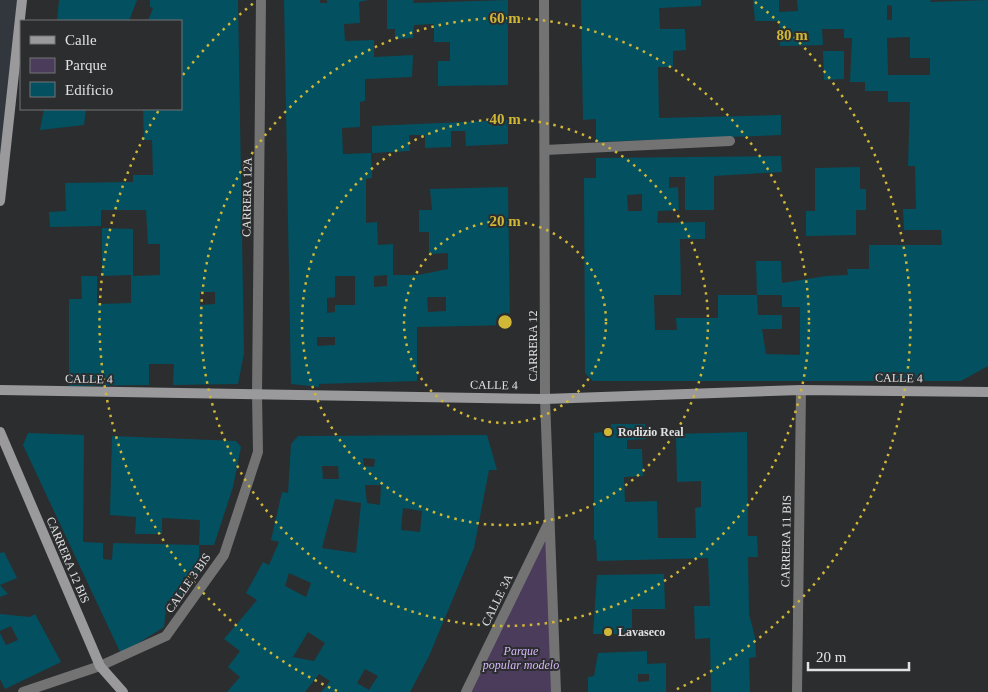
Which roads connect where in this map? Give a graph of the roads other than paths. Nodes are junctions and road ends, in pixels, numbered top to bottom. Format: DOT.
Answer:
graph roads {
  1 [pos="22,0"];
  2 [pos="261,0"];
  3 [pos="544,0"];
  4 [pos="730,141"];
  5 [pos="544,150"];
  6 [pos="0,201"];
  7 [pos="0,390"];
  8 [pos="801,390"];
  9 [pos="988,392"];
  10 [pos="257,394"];
  11 [pos="545,398"];
  12 [pos="0,432"];
  13 [pos="550,519"];
  14 [pos="100,666"];
  15 [pos="23,692"];
  16 [pos="123,692"];
  17 [pos="466,692"];
  18 [pos="556,692"];
  19 [pos="797,692"];
  1 -- 6 [label="street"];
  2 -- 10 [label="street, CARRERA 12A"];
  3 -- 5 [label="street, CARRERA 12"];
  4 -- 5 [label="street"];
  5 -- 11 [label="street, CARRERA 12"];
  7 -- 10 [label="street, CALLE 4"];
  8 -- 9 [label="street, CALLE 4"];
  8 -- 11 [label="street, CALLE 4"];
  8 -- 19 [label="street, CARRERA 11 BIS"];
  10 -- 11 [label="street, CALLE 4"];
  10 -- 14 [label="street, CALLE 3 BIS"];
  11 -- 13 [label="street, CARRERA 12"];
  12 -- 14 [label="street, CARRERA 12 BIS"];
  13 -- 17 [label="street, CALLE 3A"];
  13 -- 18 [label="street, CARRERA 12"];
  14 -- 15 [label="street, CALLE 3 BIS"];
  14 -- 16 [label="street, CARRERA 12 BIS"];
}
